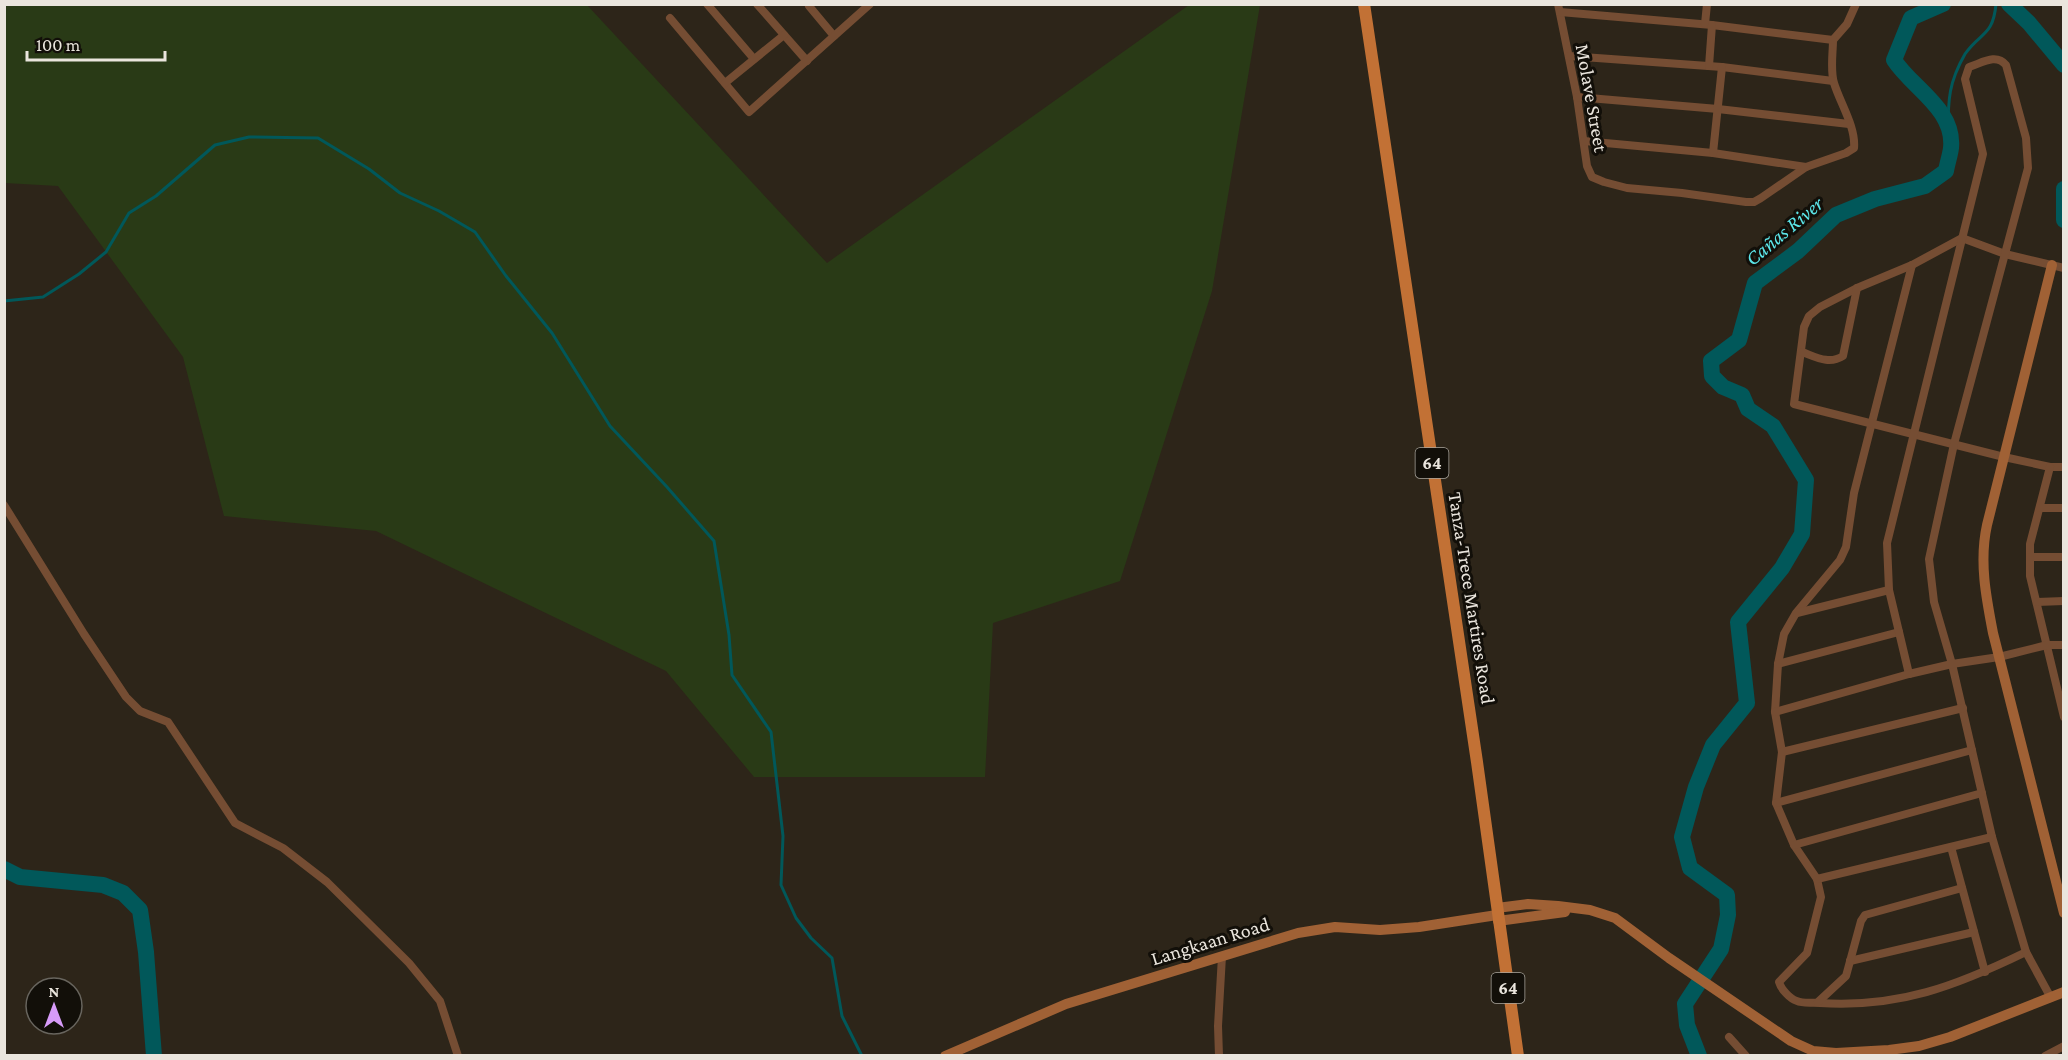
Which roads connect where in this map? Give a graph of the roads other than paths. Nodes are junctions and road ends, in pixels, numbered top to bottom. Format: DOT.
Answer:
graph roads {
  1 [pos="707,4"];
  2 [pos="757,4"];
  3 [pos="811,4"];
  4 [pos="870,4"];
  5 [pos="1364,4"];
  6 [pos="1707,4"];
  7 [pos="1856,4"];
  8 [pos="1559,8"];
  9 [pos="670,18"];
  10 [pos="1709,25"];
  11 [pos="784,35"];
  12 [pos="834,36"];
  13 [pos="1833,40"];
  14 [pos="1569,56"];
  15 [pos="754,59"];
  16 [pos="807,62"];
  17 [pos="1709,66"];
  18 [pos="1722,67"];
  19 [pos="1833,81"];
  20 [pos="725,83"];
  21 [pos="1577,97"];
  22 [pos="1718,109"];
  23 [pos="1849,124"];
  24 [pos="1584,141"];
  25 [pos="1713,153"];
  26 [pos="1806,166"];
  27 [pos="1962,238"];
  28 [pos="2005,254"];
  29 [pos="1912,265"];
  30 [pos="2052,265"];
  31 [pos="2064,268"];
  32 [pos="1857,288"];
  33 [pos="1802,352"];
  34 [pos="1870,425"];
  35 [pos="1914,435"];
  36 [pos="1954,444"];
  37 [pos="2004,457"];
  38 [pos="2050,467"];
  39 [pos="2064,467"];
  40 [pos="4,505"];
  41 [pos="2040,508"];
  42 [pos="2064,508"];
  43 [pos="2030,557"];
  44 [pos="2064,557"];
  45 [pos="1889,590"];
  46 [pos="2064,601"];
  47 [pos="2037,602"];
  48 [pos="1796,613"];
  49 [pos="1899,632"];
  50 [pos="2046,645"];
  51 [pos="2064,645"];
  52 [pos="1999,657"];
  53 [pos="1778,664"];
  54 [pos="1952,664"];
  55 [pos="1910,674"];
  56 [pos="2060,686"];
  57 [pos="1963,708"];
  58 [pos="1775,712"];
  59 [pos="2064,717"];
  60 [pos="1972,750"];
  61 [pos="1782,752"];
  62 [pos="1982,793"];
  63 [pos="1776,803"];
  64 [pos="1992,837"];
  65 [pos="1794,845"];
  66 [pos="1951,846"];
  67 [pos="1817,879"];
  68 [pos="1962,888"];
  69 [pos="1516,906"];
  70 [pos="1571,909"];
  71 [pos="2064,913"];
  72 [pos="1497,915"];
  73 [pos="1518,918"];
  74 [pos="1974,932"];
  75 [pos="2026,952"];
  76 [pos="1222,956"];
  77 [pos="1850,961"];
  78 [pos="1985,972"];
  79 [pos="2064,992"];
  80 [pos="2050,998"];
  81 [pos="1818,1002"];
  82 [pos="1728,1037"];
  83 [pos="2064,1046"];
  84 [pos="458,1056"];
  85 [pos="945,1056"];
  86 [pos="1219,1056"];
  87 [pos="1518,1056"];
  88 [pos="1746,1056"];
  89 [pos="2045,1056"];
  1 -- 15 [label="street"];
  2 -- 11 [label="street"];
  3 -- 12 [label="street"];
  4 -- 12 [label="street"];
  5 -- 72 [label="main road, Tanza-Trece Martires Road / 64"];
  6 -- 10 [label="street"];
  7 -- 13 [label="street"];
  8 -- 10 [label="street"];
  8 -- 14 [label="street, Molave Street"];
  9 -- 20 [label="street"];
  10 -- 13 [label="street"];
  10 -- 17 [label="street"];
  11 -- 15 [label="street"];
  11 -- 16 [label="street"];
  12 -- 16 [label="street"];
  13 -- 19 [label="street"];
  14 -- 17 [label="street"];
  14 -- 21 [label="street, Molave Street"];
  15 -- 20 [label="street"];
  16 -- 20 [label="street"];
  17 -- 18 [label="street"];
  18 -- 19 [label="street"];
  18 -- 22 [label="street"];
  19 -- 23 [label="street"];
  21 -- 22 [label="street"];
  21 -- 24 [label="street, Molave Street"];
  22 -- 23 [label="street"];
  22 -- 25 [label="street"];
  23 -- 26 [label="street"];
  24 -- 25 [label="street"];
  24 -- 26 [label="street, Molave Street"];
  25 -- 26 [label="street"];
  27 -- 28 [label="street"];
  27 -- 28 [label="street"];
  27 -- 29 [label="street"];
  27 -- 35 [label="street"];
  28 -- 30 [label="street"];
  28 -- 36 [label="street"];
  29 -- 32 [label="street"];
  29 -- 34 [label="street"];
  30 -- 31 [label="street"];
  30 -- 37 [label="street"];
  32 -- 33 [label="street"];
  32 -- 33 [label="street"];
  33 -- 34 [label="street"];
  34 -- 35 [label="street"];
  34 -- 48 [label="street"];
  35 -- 36 [label="street"];
  35 -- 45 [label="street"];
  36 -- 37 [label="street"];
  36 -- 54 [label="street"];
  37 -- 38 [label="street"];
  37 -- 52 [label="street"];
  38 -- 39 [label="street"];
  38 -- 41 [label="street"];
  40 -- 84 [label="street"];
  41 -- 42 [label="street"];
  41 -- 43 [label="street"];
  43 -- 44 [label="street"];
  43 -- 47 [label="street"];
  45 -- 48 [label="street"];
  45 -- 49 [label="street"];
  46 -- 47 [label="street"];
  47 -- 50 [label="street"];
  48 -- 53 [label="street"];
  49 -- 53 [label="street"];
  49 -- 55 [label="street"];
  50 -- 51 [label="street"];
  50 -- 52 [label="street"];
  50 -- 56 [label="street"];
  52 -- 54 [label="street"];
  52 -- 71 [label="street"];
  53 -- 58 [label="street"];
  54 -- 55 [label="street"];
  54 -- 57 [label="street"];
  55 -- 58 [label="street"];
  56 -- 59 [label="street"];
  57 -- 60 [label="street"];
  57 -- 61 [label="street"];
  58 -- 61 [label="street"];
  60 -- 62 [label="street"];
  60 -- 63 [label="street"];
  61 -- 63 [label="street"];
  62 -- 64 [label="street"];
  62 -- 65 [label="street"];
  63 -- 65 [label="street"];
  64 -- 66 [label="street"];
  64 -- 75 [label="street"];
  65 -- 67 [label="street"];
  66 -- 67 [label="street"];
  66 -- 68 [label="street"];
  67 -- 81 [label="street"];
  68 -- 74 [label="street"];
  68 -- 77 [label="street"];
  69 -- 70 [label="street"];
  69 -- 72 [label="street"];
  69 -- 73 [label="street"];
  70 -- 73 [label="street"];
  70 -- 80 [label="street"];
  72 -- 73 [label="street"];
  72 -- 76 [label="street, Langkaan Road"];
  72 -- 87 [label="main road, Tanza-Trece Martires Road / 64"];
  74 -- 77 [label="street"];
  74 -- 78 [label="street"];
  75 -- 78 [label="street"];
  75 -- 80 [label="street"];
  76 -- 85 [label="street, Langkaan Road"];
  76 -- 86 [label="street"];
  77 -- 81 [label="street"];
  78 -- 81 [label="street"];
  79 -- 80 [label="street"];
  82 -- 88 [label="street"];
  83 -- 89 [label="street"];
}
